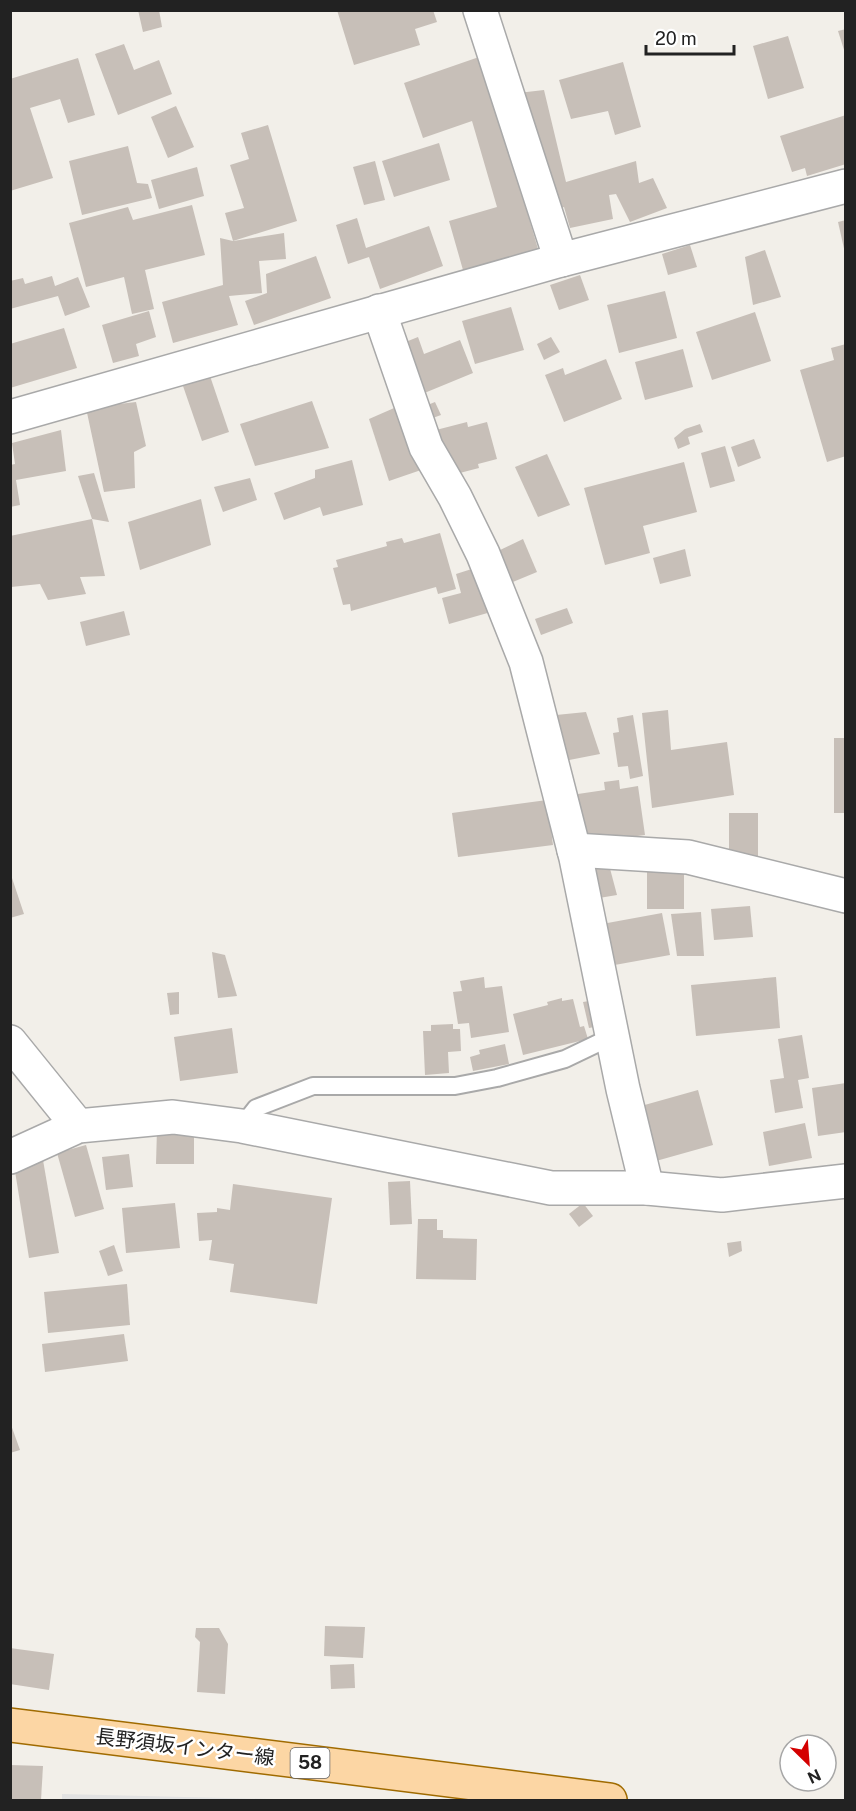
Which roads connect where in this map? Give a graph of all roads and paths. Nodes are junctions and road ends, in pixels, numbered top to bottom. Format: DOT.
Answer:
graph roads {
  1 [pos="480,10"];
  2 [pos="846,186"];
  3 [pos="561,260"];
  4 [pos="380,311"];
  5 [pos="10,417"];
  6 [pos="574,850"];
  7 [pos="846,896"];
  8 [pos="613,1036"];
  9 [pos="10,1042"];
  10 [pos="78,1126"];
  11 [pos="242,1126"];
  12 [pos="10,1157"];
  13 [pos="846,1181"];
  14 [pos="647,1188"];
  15 [pos="10,1725"];
  16 [pos="610,1800"];
  1 -- 3 [label="street"];
  2 -- 3 [label="street"];
  3 -- 4 [label="street"];
  4 -- 5 [label="street"];
  4 -- 6 [label="street"];
  6 -- 7 [label="street"];
  6 -- 8 [label="street"];
  8 -- 11 [label="lane"];
  8 -- 14 [label="street"];
  9 -- 10 [label="street"];
  10 -- 11 [label="street"];
  10 -- 12 [label="street"];
  11 -- 14 [label="street"];
  13 -- 14 [label="street"];
  15 -- 16 [label="main road, 長野須坂インター線 / 58"];
}
